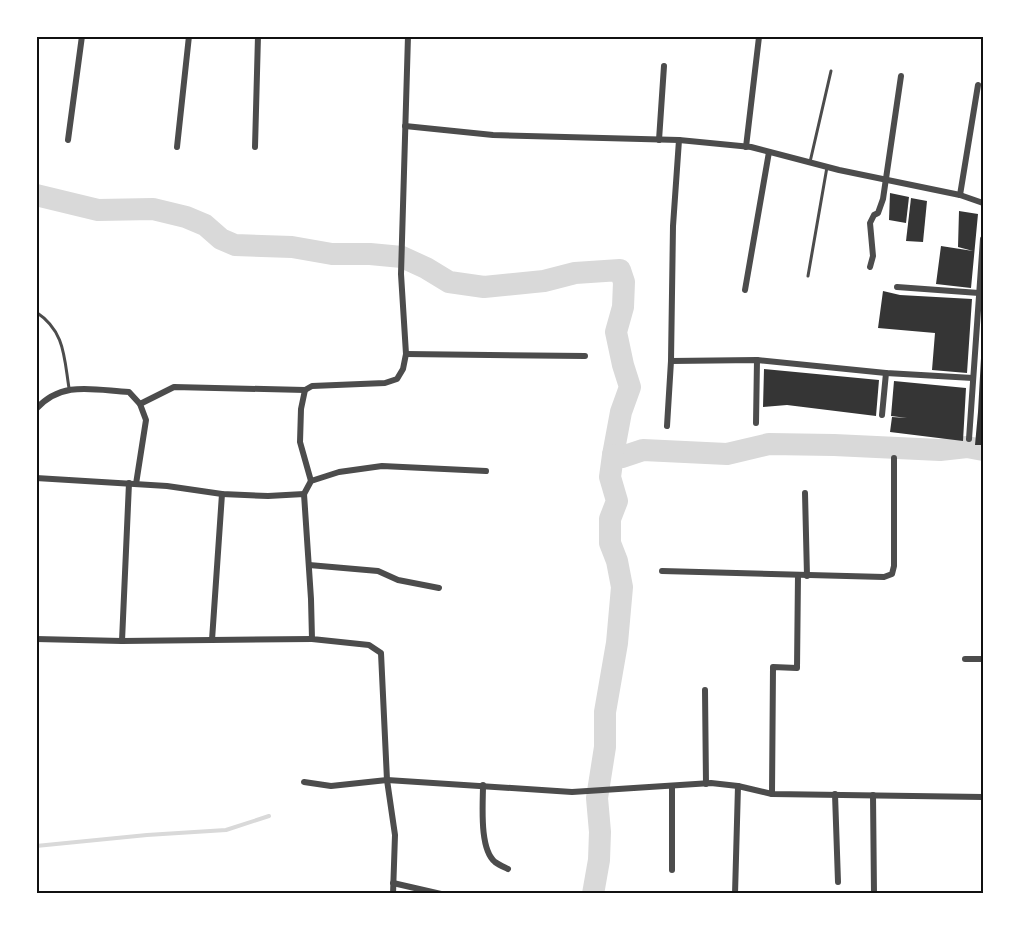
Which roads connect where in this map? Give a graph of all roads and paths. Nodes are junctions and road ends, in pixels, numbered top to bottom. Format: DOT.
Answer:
graph roads {
  1 [pos="82,36"];
  2 [pos="189,36"];
  3 [pos="258,36"];
  4 [pos="408,36"];
  5 [pos="759,37"];
  6 [pos="664,66"];
  7 [pos="831,71"];
  8 [pos="901,76"];
  9 [pos="978,85"];
  10 [pos="405,126"];
  11 [pos="68,140"];
  12 [pos="659,140"];
  13 [pos="678,140"];
  14 [pos="177,147"];
  15 [pos="255,147"];
  16 [pos="746,147"];
  17 [pos="769,152"];
  18 [pos="810,162"];
  19 [pos="827,167"];
  20 [pos="885,178"];
  21 [pos="960,195"];
  22 [pos="983,203"];
  23 [pos="983,239"];
  24 [pos="870,267"];
  25 [pos="808,276"];
  26 [pos="897,286"];
  27 [pos="745,290"];
  28 [pos="979,293"];
  29 [pos="36,312"];
  30 [pos="406,354"];
  31 [pos="585,356"];
  32 [pos="758,360"];
  33 [pos="671,361"];
  34 [pos="886,373"];
  35 [pos="974,378"];
  36 [pos="69,388"];
  37 [pos="304,390"];
  38 [pos="140,404"];
  39 [pos="36,409"];
  40 [pos="882,415"];
  41 [pos="756,423"];
  42 [pos="667,426"];
  43 [pos="969,439"];
  44 [pos="894,458"];
  45 [pos="486,471"];
  46 [pos="36,478"];
  47 [pos="311,481"];
  48 [pos="133,483"];
  49 [pos="805,493"];
  50 [pos="222,494"];
  51 [pos="304,495"];
  52 [pos="309,565"];
  53 [pos="662,571"];
  54 [pos="798,575"];
  55 [pos="807,576"];
  56 [pos="439,588"];
  57 [pos="36,639"];
  58 [pos="312,639"];
  59 [pos="212,640"];
  60 [pos="122,641"];
  61 [pos="965,659"];
  62 [pos="983,659"];
  63 [pos="705,690"];
  64 [pos="387,780"];
  65 [pos="304,782"];
  66 [pos="706,784"];
  67 [pos="483,785"];
  68 [pos="738,786"];
  69 [pos="672,787"];
  70 [pos="772,794"];
  71 [pos="835,794"];
  72 [pos="873,795"];
  73 [pos="983,797"];
  74 [pos="508,869"];
  75 [pos="672,870"];
  76 [pos="838,882"];
  77 [pos="393,883"];
  78 [pos="393,894"];
  79 [pos="441,894"];
  80 [pos="735,894"];
  81 [pos="874,894"];
  1 -- 11 [label="street"];
  2 -- 14 [label="street"];
  3 -- 15 [label="street"];
  4 -- 10 [label="street"];
  5 -- 16 [label="street"];
  6 -- 12 [label="street"];
  7 -- 18 [label="lane"];
  8 -- 20 [label="street"];
  9 -- 21 [label="street"];
  10 -- 12 [label="street"];
  10 -- 30 [label="street"];
  12 -- 13 [label="street"];
  13 -- 16 [label="street"];
  13 -- 33 [label="street"];
  16 -- 17 [label="street"];
  17 -- 18 [label="street"];
  17 -- 27 [label="street"];
  18 -- 19 [label="street"];
  19 -- 20 [label="street"];
  19 -- 25 [label="lane"];
  20 -- 21 [label="street"];
  20 -- 24 [label="street"];
  21 -- 22 [label="street"];
  23 -- 28 [label="street"];
  26 -- 28 [label="street"];
  28 -- 35 [label="street"];
  29 -- 36 [label="lane"];
  30 -- 31 [label="street"];
  30 -- 37 [label="street"];
  32 -- 33 [label="street"];
  32 -- 34 [label="street"];
  32 -- 41 [label="street"];
  33 -- 42 [label="street"];
  34 -- 35 [label="street"];
  34 -- 40 [label="street"];
  35 -- 43 [label="street"];
  36 -- 38 [label="street"];
  36 -- 39 [label="street"];
  37 -- 38 [label="street"];
  37 -- 47 [label="street"];
  38 -- 48 [label="street"];
  44 -- 55 [label="street"];
  45 -- 47 [label="street"];
  46 -- 48 [label="street"];
  47 -- 51 [label="street"];
  48 -- 50 [label="street"];
  48 -- 60 [label="street"];
  49 -- 55 [label="street"];
  50 -- 51 [label="street"];
  50 -- 59 [label="street"];
  51 -- 52 [label="street"];
  52 -- 56 [label="street"];
  52 -- 58 [label="street"];
  53 -- 54 [label="street"];
  54 -- 55 [label="street"];
  54 -- 70 [label="street"];
  57 -- 60 [label="street"];
  58 -- 59 [label="street"];
  58 -- 64 [label="street"];
  59 -- 60 [label="street"];
  61 -- 62 [label="street"];
  63 -- 66 [label="street"];
  64 -- 65 [label="street"];
  64 -- 67 [label="street"];
  64 -- 77 [label="street"];
  66 -- 68 [label="street"];
  66 -- 69 [label="street"];
  67 -- 69 [label="street"];
  67 -- 74 [label="street"];
  68 -- 70 [label="street"];
  68 -- 80 [label="street"];
  69 -- 75 [label="street"];
  70 -- 71 [label="street"];
  71 -- 72 [label="street"];
  71 -- 76 [label="street"];
  72 -- 73 [label="street"];
  72 -- 81 [label="street"];
  77 -- 78 [label="street"];
  77 -- 79 [label="street"];
}
